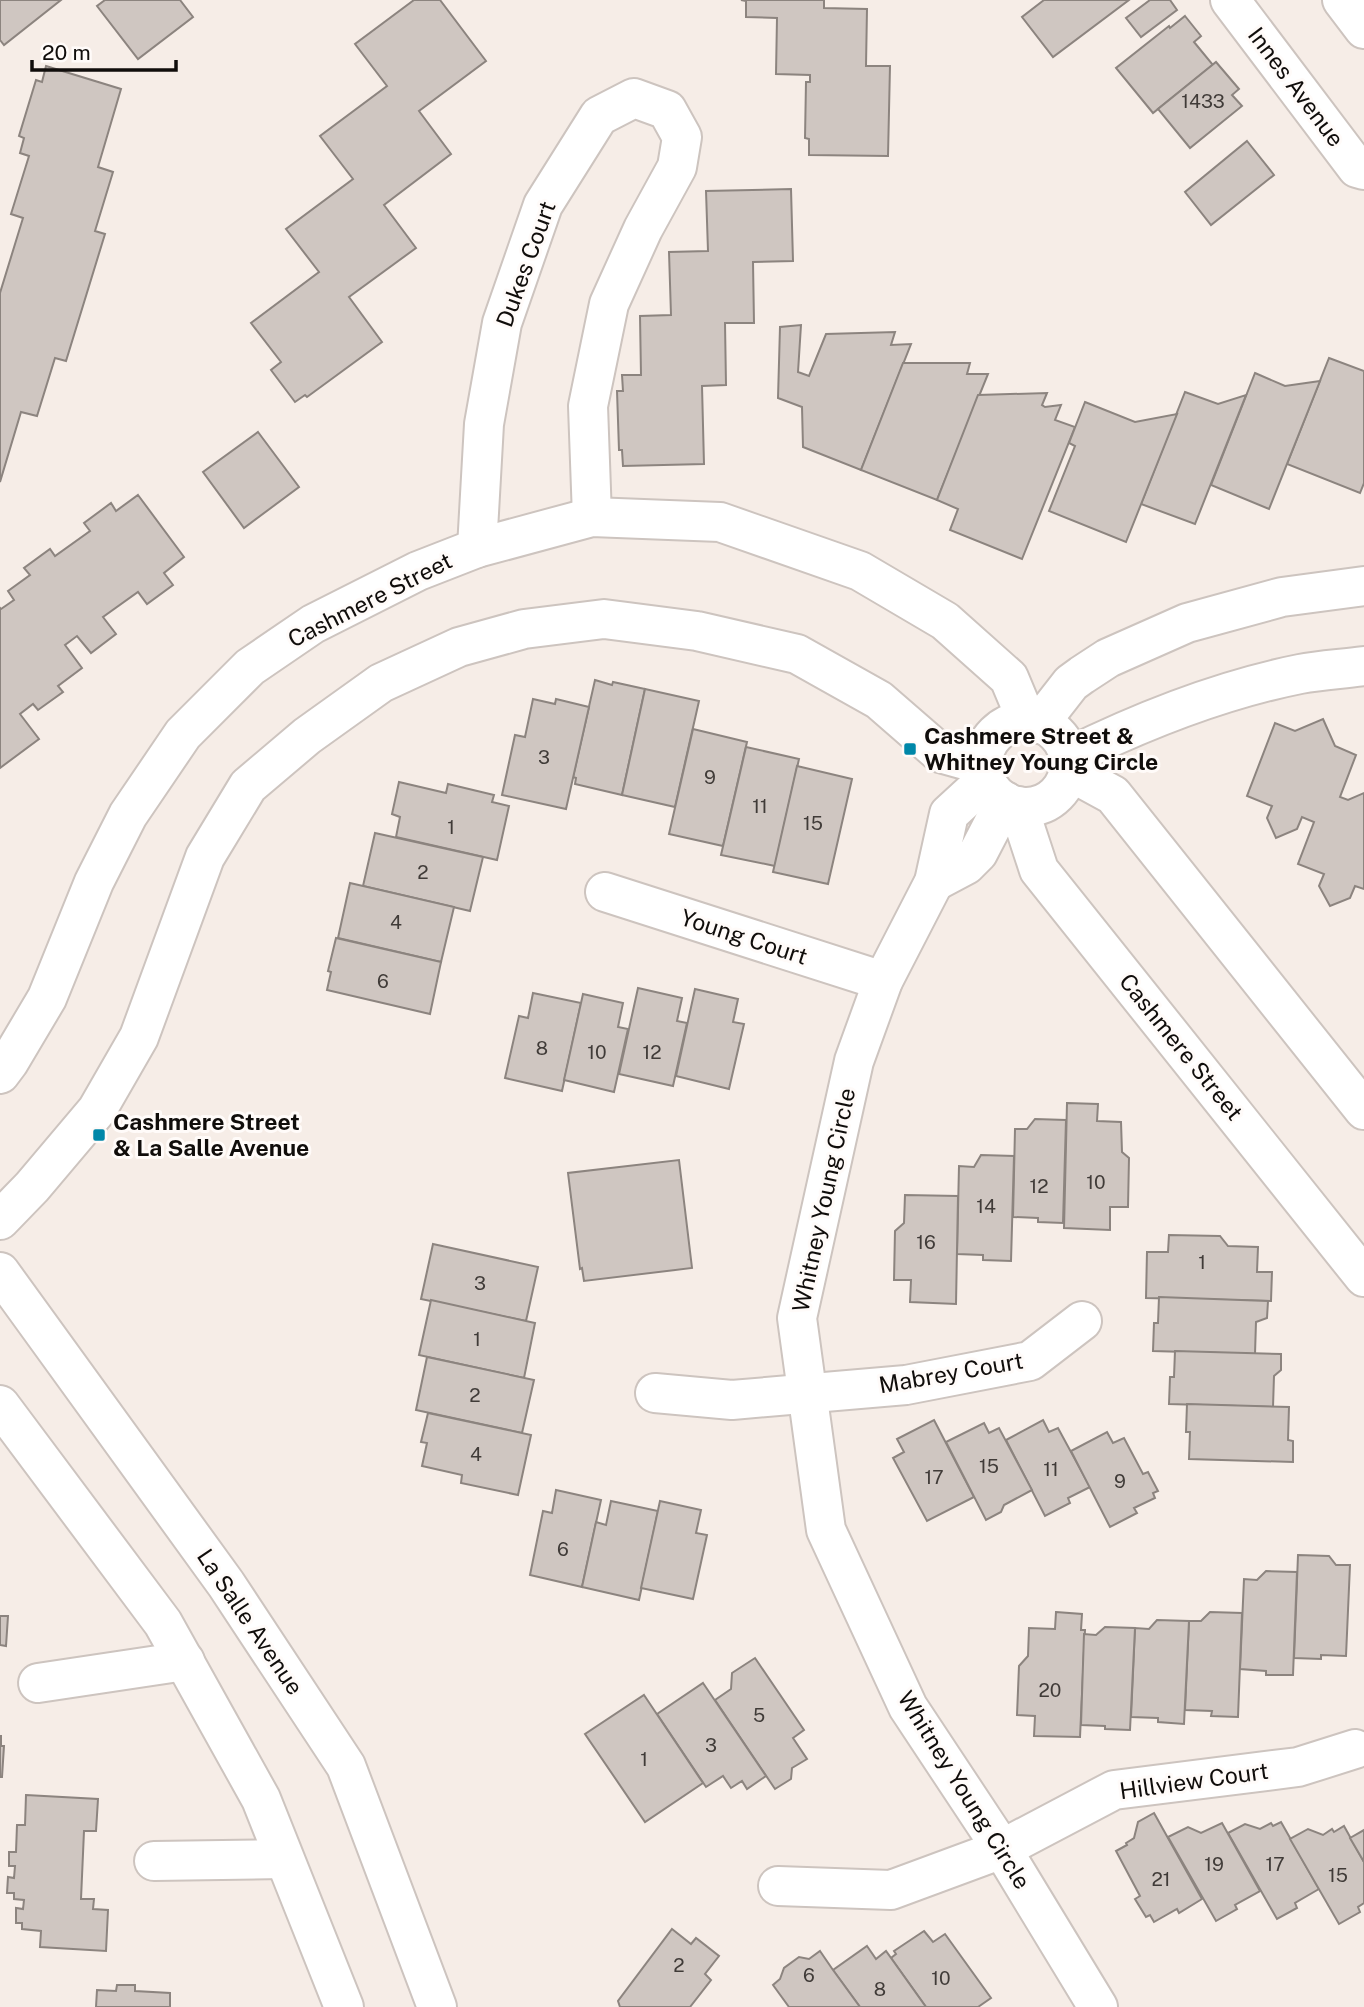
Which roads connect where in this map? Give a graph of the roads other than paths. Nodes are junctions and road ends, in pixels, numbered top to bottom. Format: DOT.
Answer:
graph roads {
  1 [pos="1230,0"];
  2 [pos="1342,0"];
  3 [pos="1364,29"];
  4 [pos="1364,170"];
  5 [pos="592,517"];
  6 [pos="477,548"];
  7 [pos="1364,586"];
  8 [pos="1364,666"];
  9 [pos="1033,722"];
  10 [pos="1069,764"];
  11 [pos="998,788"];
  12 [pos="605,892"];
  13 [pos="883,981"];
  14 [pos="0,1074"];
  15 [pos="1364,1110"];
  16 [pos="0,1220"];
  17 [pos="0,1272"];
  18 [pos="1364,1277"];
  19 [pos="1082,1321"];
  20 [pos="655,1393"];
  21 [pos="808,1394"];
  22 [pos="0,1405"];
  23 [pos="185,1661"];
  24 [pos="38,1683"];
  25 [pos="1355,1749"];
  26 [pos="1002,1849"];
  27 [pos="284,1859"];
  28 [pos="154,1861"];
  29 [pos="778,1886"];
  30 [pos="344,2007"];
  31 [pos="437,2007"];
  32 [pos="1098,2007"];
  1 -- 4 [label="street, Innes Avenue"];
  2 -- 3 [label="street"];
  5 -- 6 [label="street, Cashmere Street"];
  5 -- 6 [label="street, Dukes Court"];
  5 -- 9 [label="street, Cashmere Street"];
  6 -- 14 [label="street, Cashmere Street"];
  7 -- 9 [label="street"];
  8 -- 10 [label="street"];
  9 -- 10 [label="street"];
  9 -- 11 [label="street"];
  10 -- 11 [label="street"];
  10 -- 15 [label="street"];
  11 -- 13 [label="street, Whitney Young Circle"];
  11 -- 16 [label="street"];
  11 -- 18 [label="street, Cashmere Street"];
  12 -- 13 [label="street, Young Court"];
  13 -- 21 [label="street, Whitney Young Circle"];
  17 -- 31 [label="street, La Salle Avenue"];
  19 -- 21 [label="street, Mabrey Court"];
  20 -- 21 [label="street, Mabrey Court"];
  21 -- 26 [label="street, Whitney Young Circle"];
  22 -- 23 [label="street"];
  23 -- 24 [label="street"];
  23 -- 27 [label="street"];
  25 -- 26 [label="street, Hillview Court"];
  26 -- 29 [label="street, Hillview Court"];
  26 -- 32 [label="street, Whitney Young Circle"];
  27 -- 28 [label="street"];
  27 -- 30 [label="street"];
}
